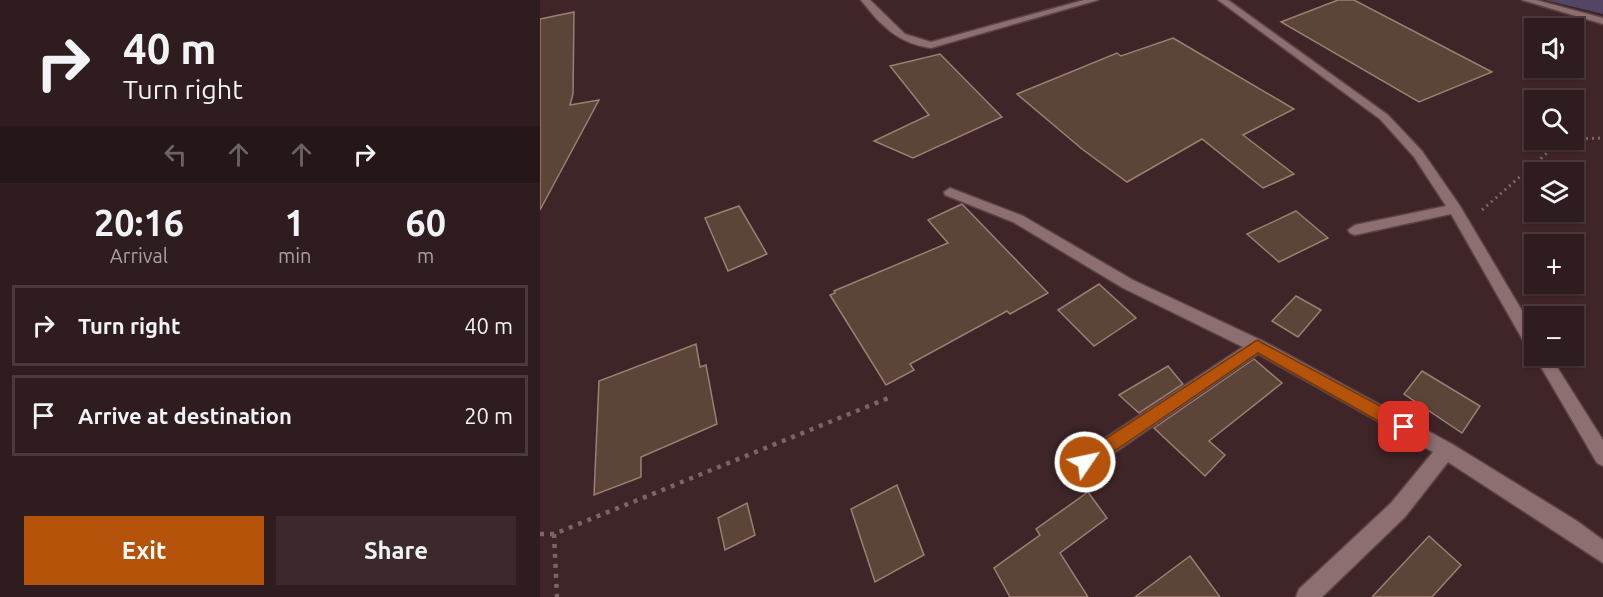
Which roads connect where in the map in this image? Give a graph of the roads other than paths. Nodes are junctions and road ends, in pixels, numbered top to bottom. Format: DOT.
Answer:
graph roads {
  1 [pos="865,0"];
  2 [pos="1094,0"];
  3 [pos="1222,0"];
  4 [pos="1526,0"];
  5 [pos="1603,21"];
  6 [pos="950,192"];
  7 [pos="1455,209"];
  8 [pos="1355,230"];
  9 [pos="1524,327"];
  10 [pos="1257,346"];
  11 [pos="1548,366"];
  12 [pos="1446,450"];
  13 [pos="1603,457"];
  14 [pos="1085,462"];
  15 [pos="1603,553"];
  16 [pos="1307,597"];
  1 -- 2 [label="street"];
  3 -- 7 [label="street"];
  4 -- 5 [label="street"];
  6 -- 10 [label="street"];
  7 -- 8 [label="street"];
  7 -- 9 [label="street"];
  10 -- 12 [label="street"];
  10 -- 14 [label="street"];
  11 -- 13 [label="street"];
  12 -- 15 [label="street"];
  12 -- 16 [label="street"];
}
